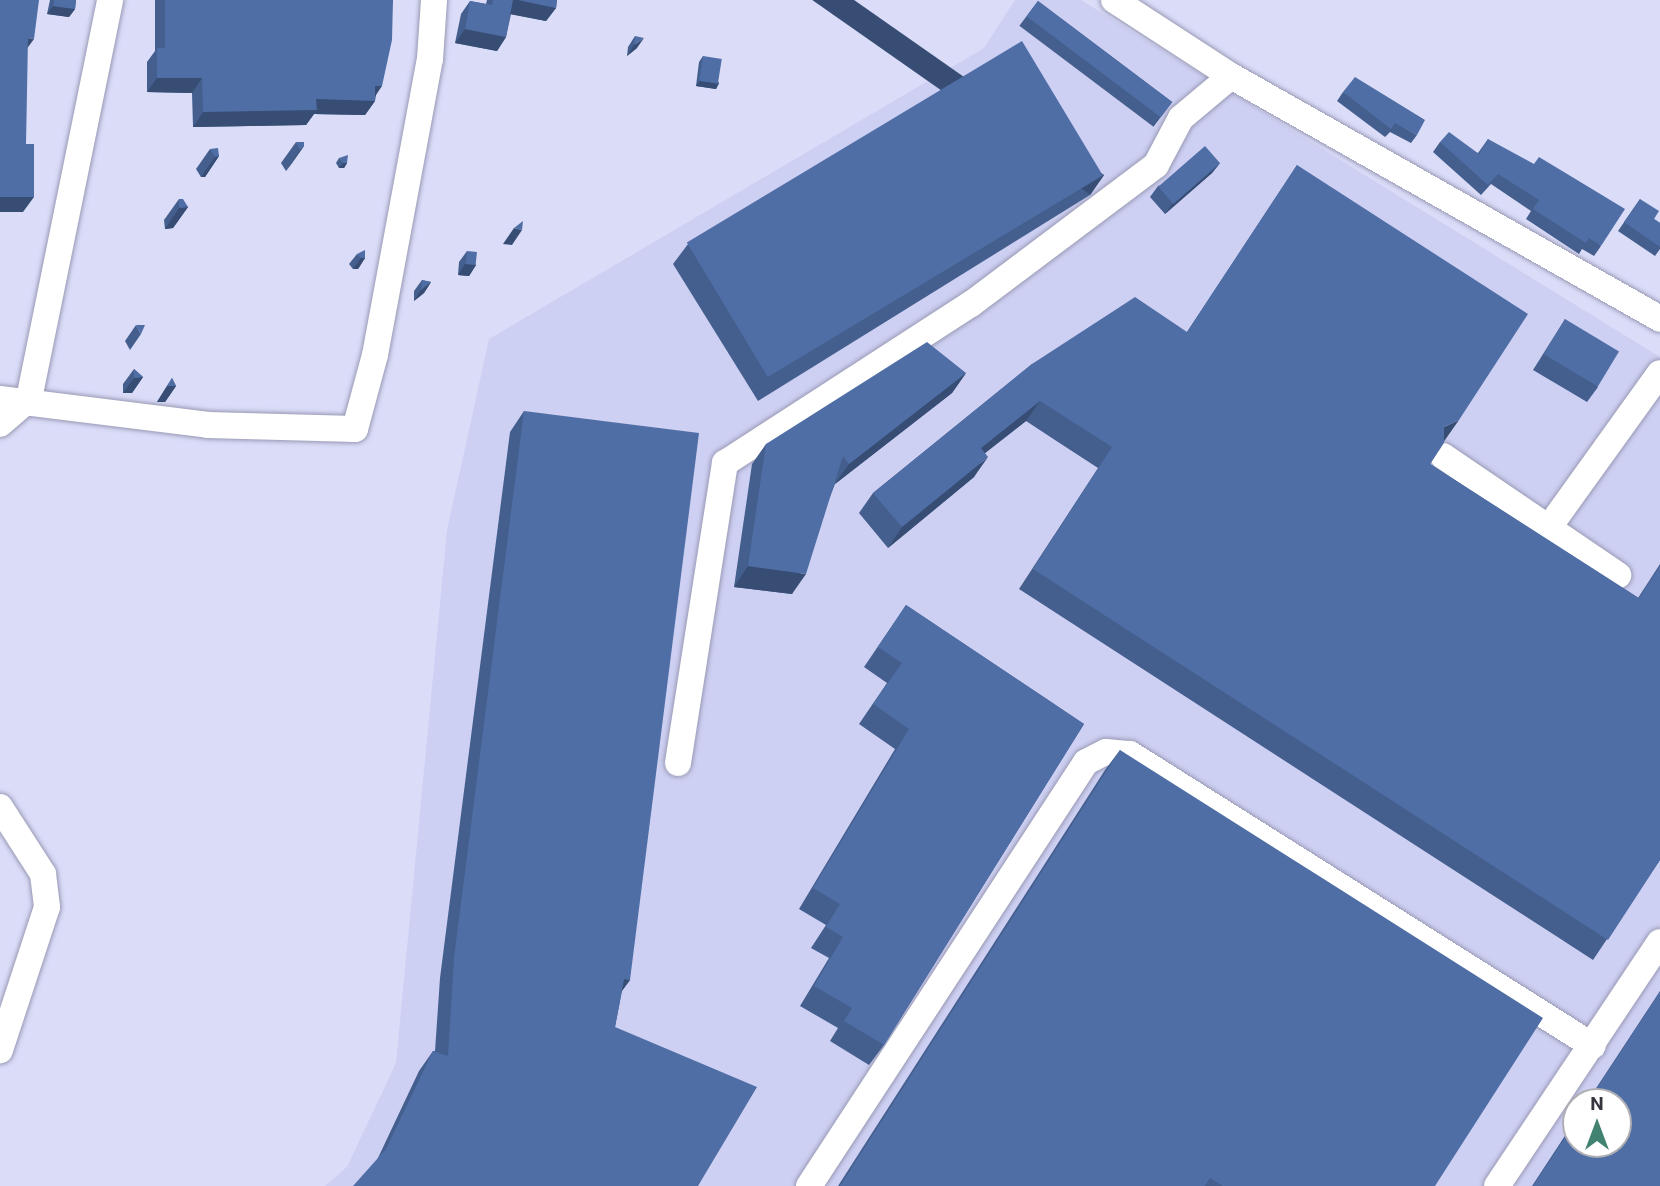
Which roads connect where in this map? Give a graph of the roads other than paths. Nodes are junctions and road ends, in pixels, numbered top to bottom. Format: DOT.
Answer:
graph roads {
  1 [pos="110,0"];
  2 [pos="434,0"];
  3 [pos="1114,0"];
  4 [pos="1231,76"];
  5 [pos="1660,318"];
  6 [pos="1660,373"];
  7 [pos="0,399"];
  8 [pos="29,399"];
  9 [pos="0,424"];
  10 [pos="1443,456"];
  11 [pos="1547,530"];
  12 [pos="1618,575"];
  13 [pos="678,763"];
  14 [pos="0,807"];
  15 [pos="1660,942"];
  16 [pos="1593,1045"];
  17 [pos="0,1049"];
  18 [pos="809,1186"];
  19 [pos="1497,1186"];
  1 -- 8 [label="street"];
  2 -- 8 [label="street"];
  3 -- 4 [label="street"];
  4 -- 5 [label="street"];
  4 -- 13 [label="street"];
  6 -- 11 [label="street"];
  7 -- 8 [label="street"];
  8 -- 9 [label="street"];
  10 -- 11 [label="street"];
  11 -- 12 [label="street"];
  14 -- 17 [label="street"];
  15 -- 16 [label="street"];
  16 -- 18 [label="street"];
  16 -- 19 [label="street"];
}
